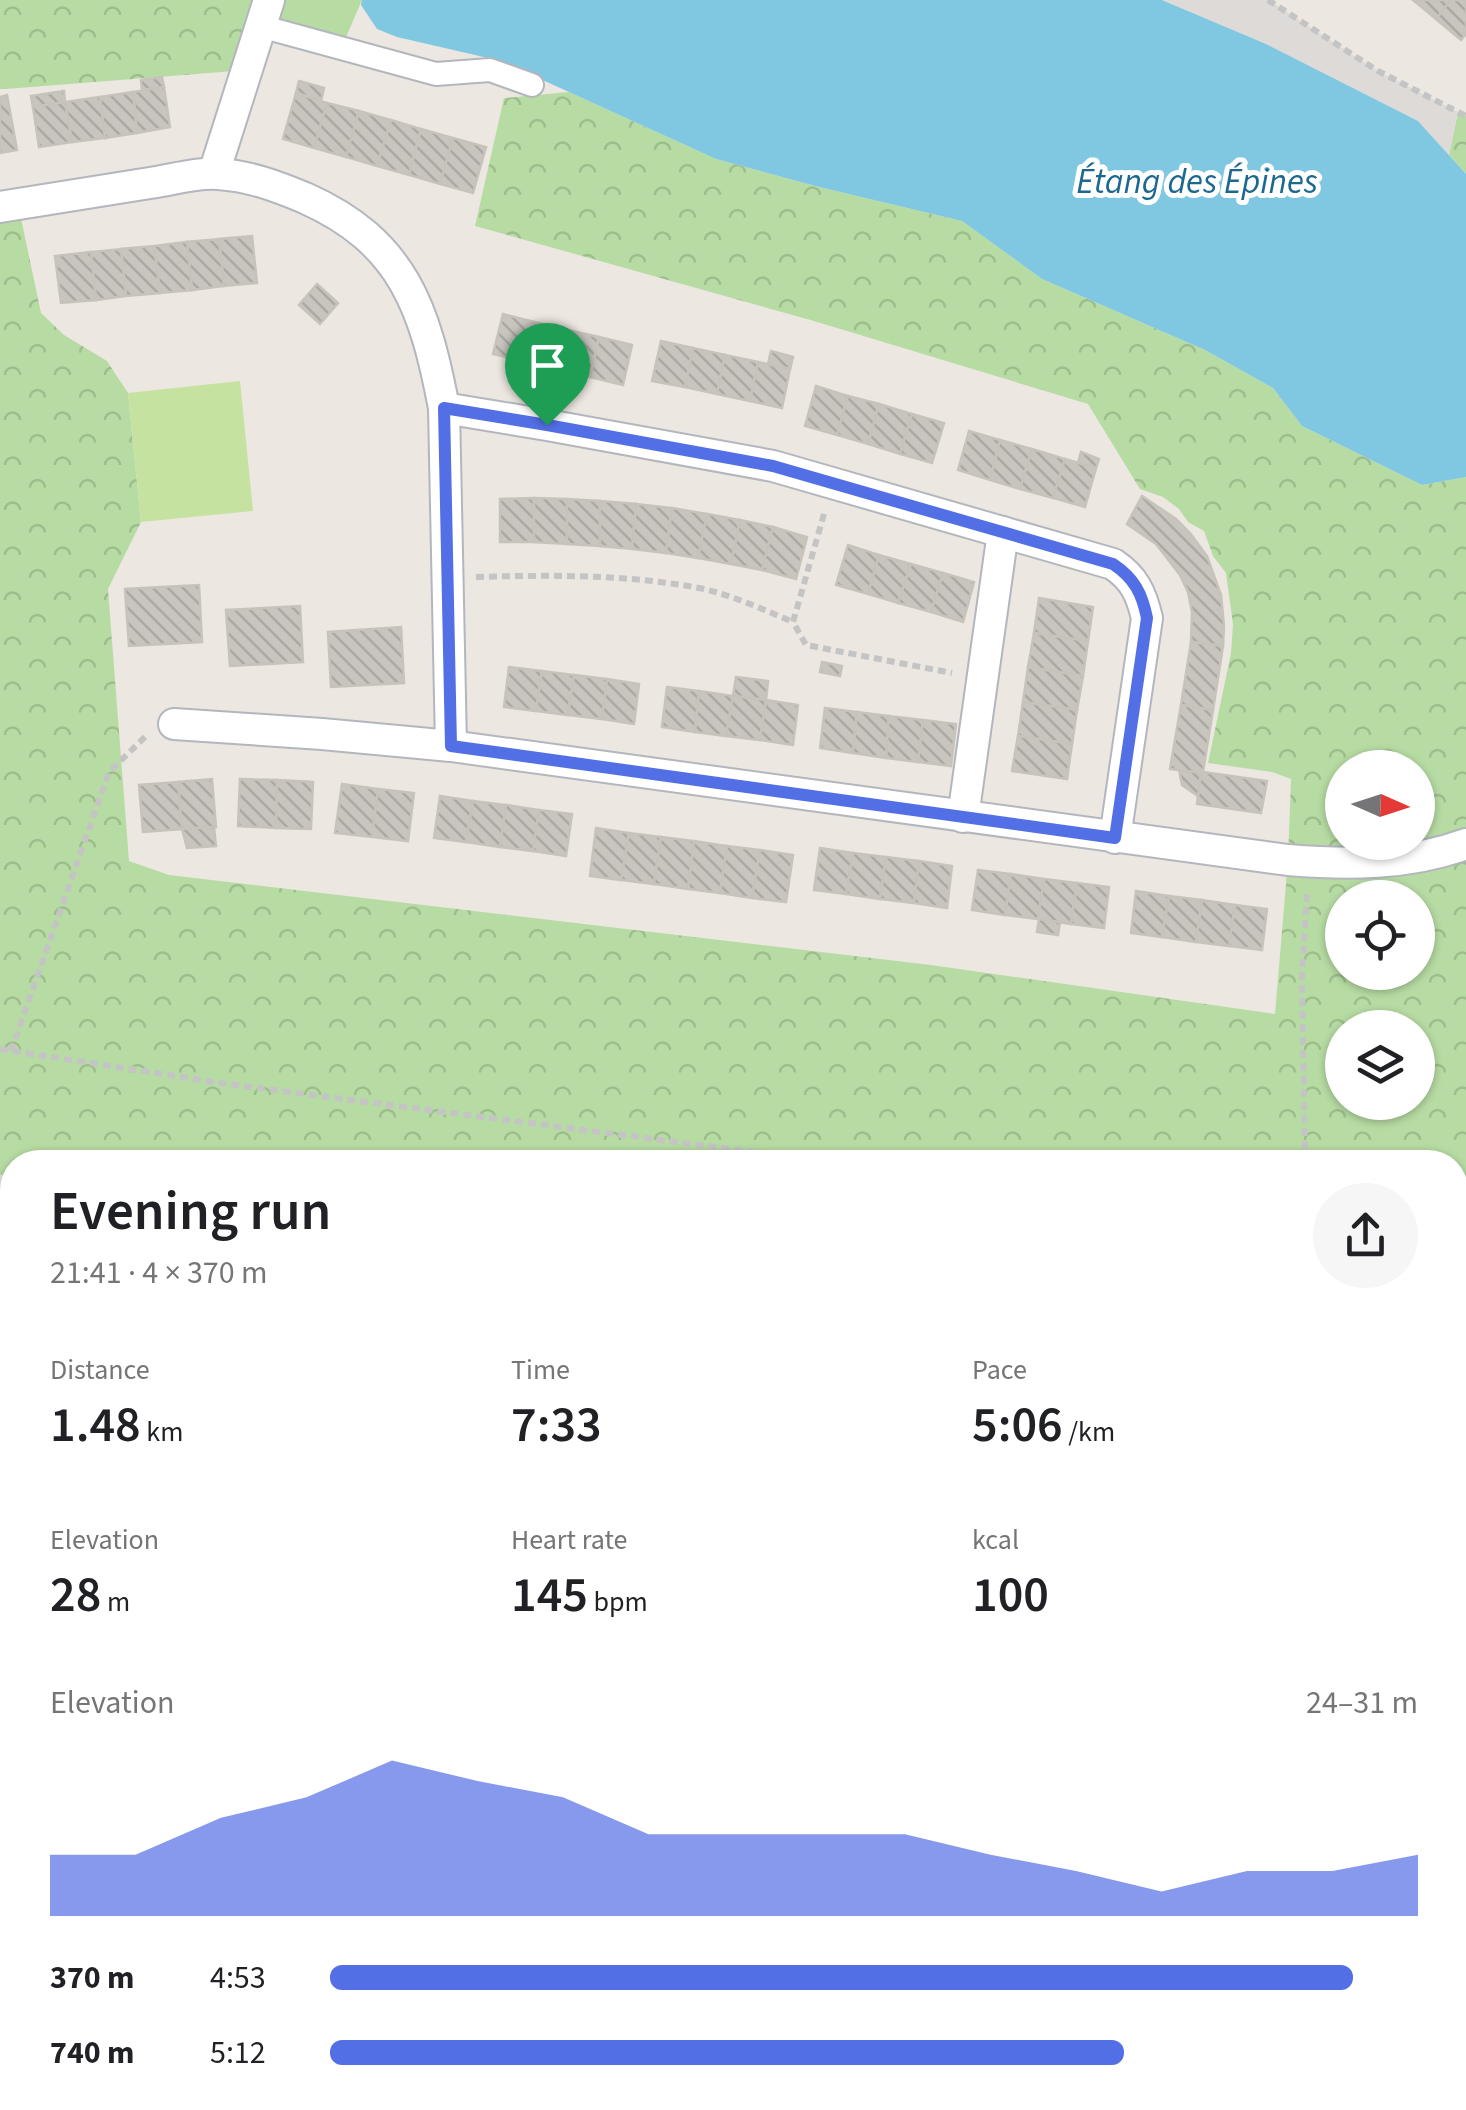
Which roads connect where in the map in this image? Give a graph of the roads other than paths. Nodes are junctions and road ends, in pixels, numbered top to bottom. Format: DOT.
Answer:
graph roads {
  1 [pos="264,13"];
  2 [pos="532,85"];
  3 [pos="214,173"];
  4 [pos="0,207"];
  5 [pos="444,408"];
  6 [pos="1003,532"];
  7 [pos="174,724"];
  8 [pos="451,746"];
  9 [pos="963,817"];
  10 [pos="1115,838"];
  11 [pos="1466,844"];
  1 -- 2 [label="street"];
  1 -- 3 [label="street"];
  3 -- 4 [label="street"];
  3 -- 5 [label="street"];
  5 -- 6 [label="street"];
  5 -- 8 [label="street"];
  6 -- 9 [label="street"];
  6 -- 10 [label="street"];
  7 -- 8 [label="street"];
  8 -- 9 [label="street"];
  9 -- 10 [label="street"];
  10 -- 11 [label="street"];
}
